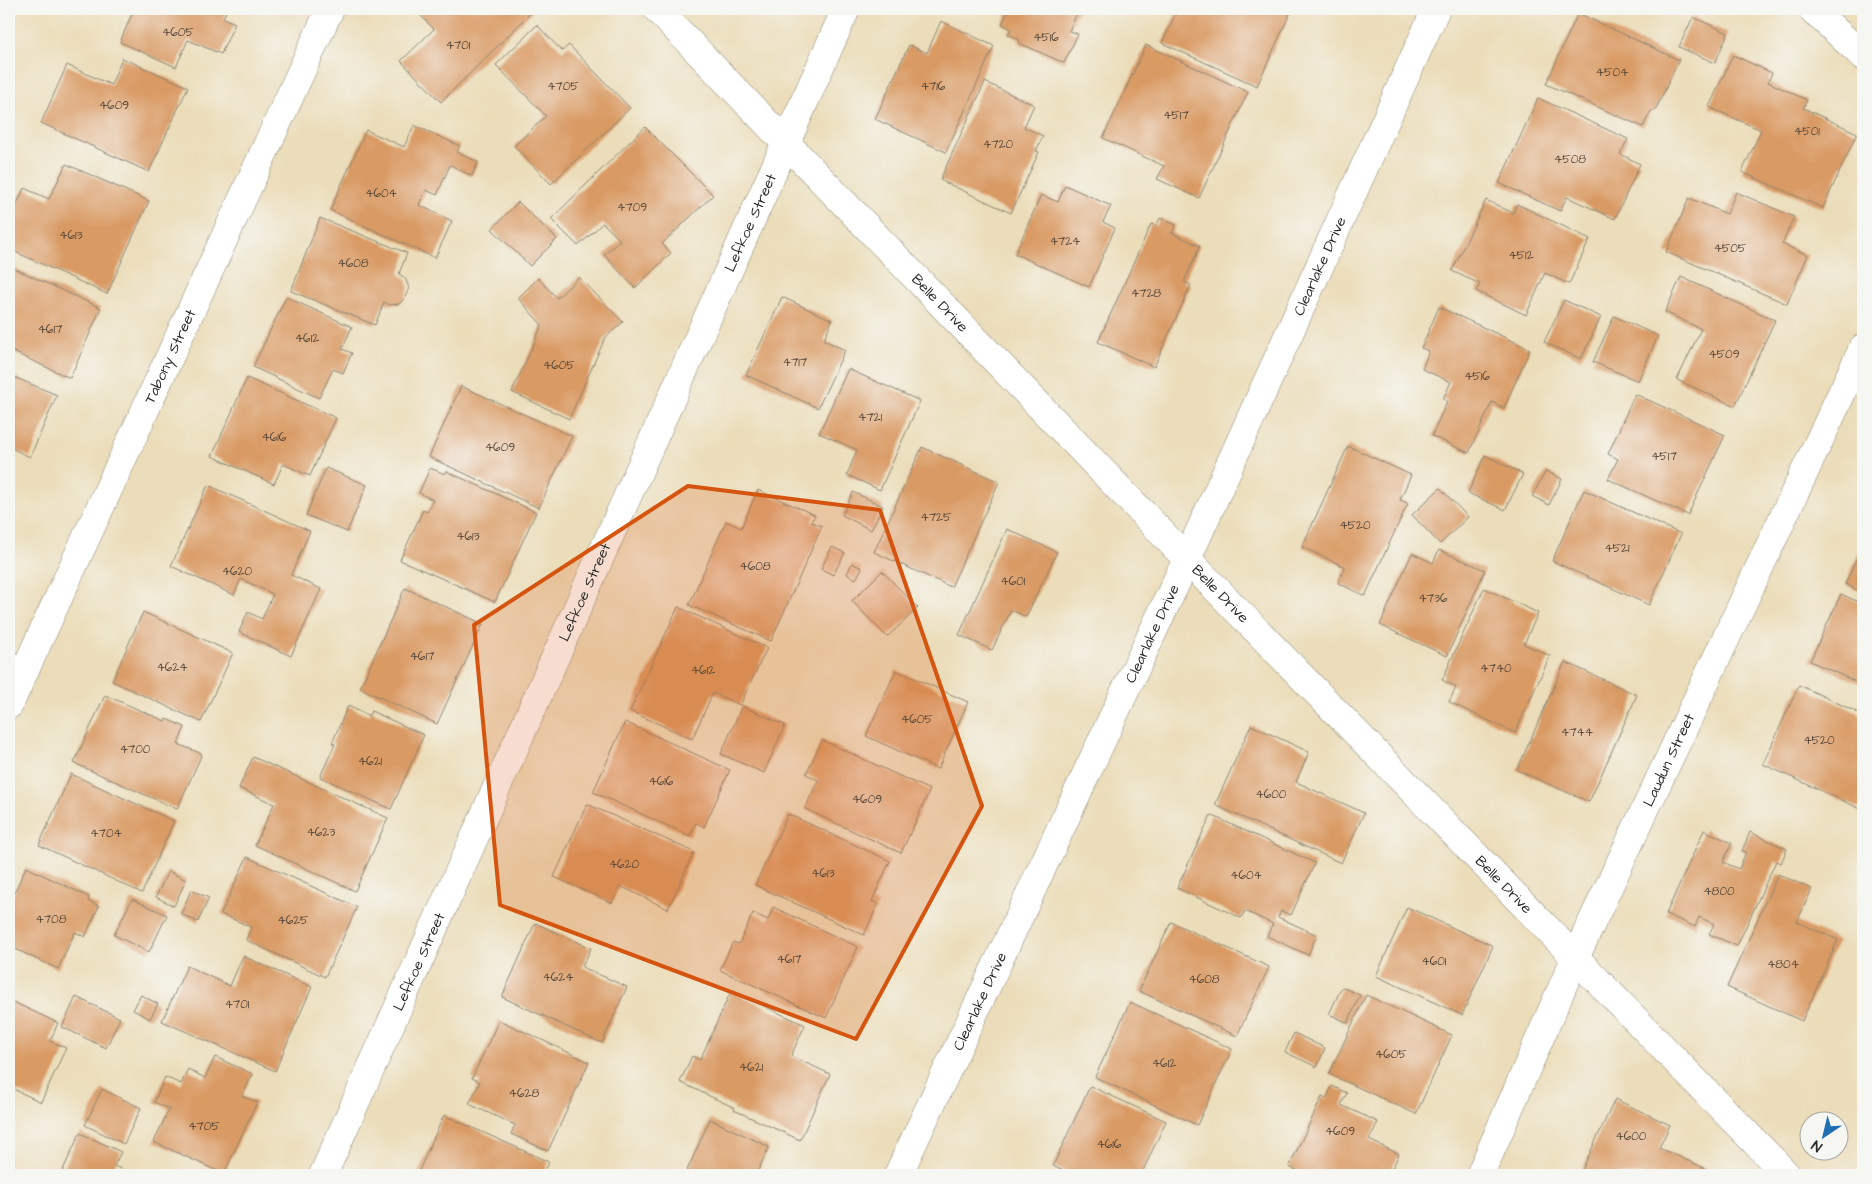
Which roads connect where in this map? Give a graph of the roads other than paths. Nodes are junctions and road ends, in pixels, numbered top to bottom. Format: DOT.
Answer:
graph roads {
  1 [pos="330,9"];
  2 [pos="657,9"];
  3 [pos="846,9"];
  4 [pos="1436,9"];
  5 [pos="1812,9"];
  6 [pos="1863,56"];
  7 [pos="785,142"];
  8 [pos="1863,348"];
  9 [pos="1187,559"];
  10 [pos="9,705"];
  11 [pos="1575,958"];
  12 [pos="323,1175"];
  13 [pos="898,1175"];
  14 [pos="1480,1175"];
  15 [pos="1787,1175"];
  1 -- 10 [label="street, Tabony Street"];
  2 -- 7 [label="street, Belle Drive"];
  3 -- 7 [label="street, Lefkoe Street"];
  4 -- 9 [label="street, Clearlake Drive"];
  5 -- 6 [label="street"];
  7 -- 9 [label="street, Belle Drive"];
  7 -- 12 [label="street, Lefkoe Street"];
  8 -- 11 [label="street, Laudun Street"];
  9 -- 11 [label="street, Belle Drive"];
  9 -- 13 [label="street, Clearlake Drive"];
  11 -- 14 [label="street, Laudun Street"];
  11 -- 15 [label="street, Belle Drive"];
}
